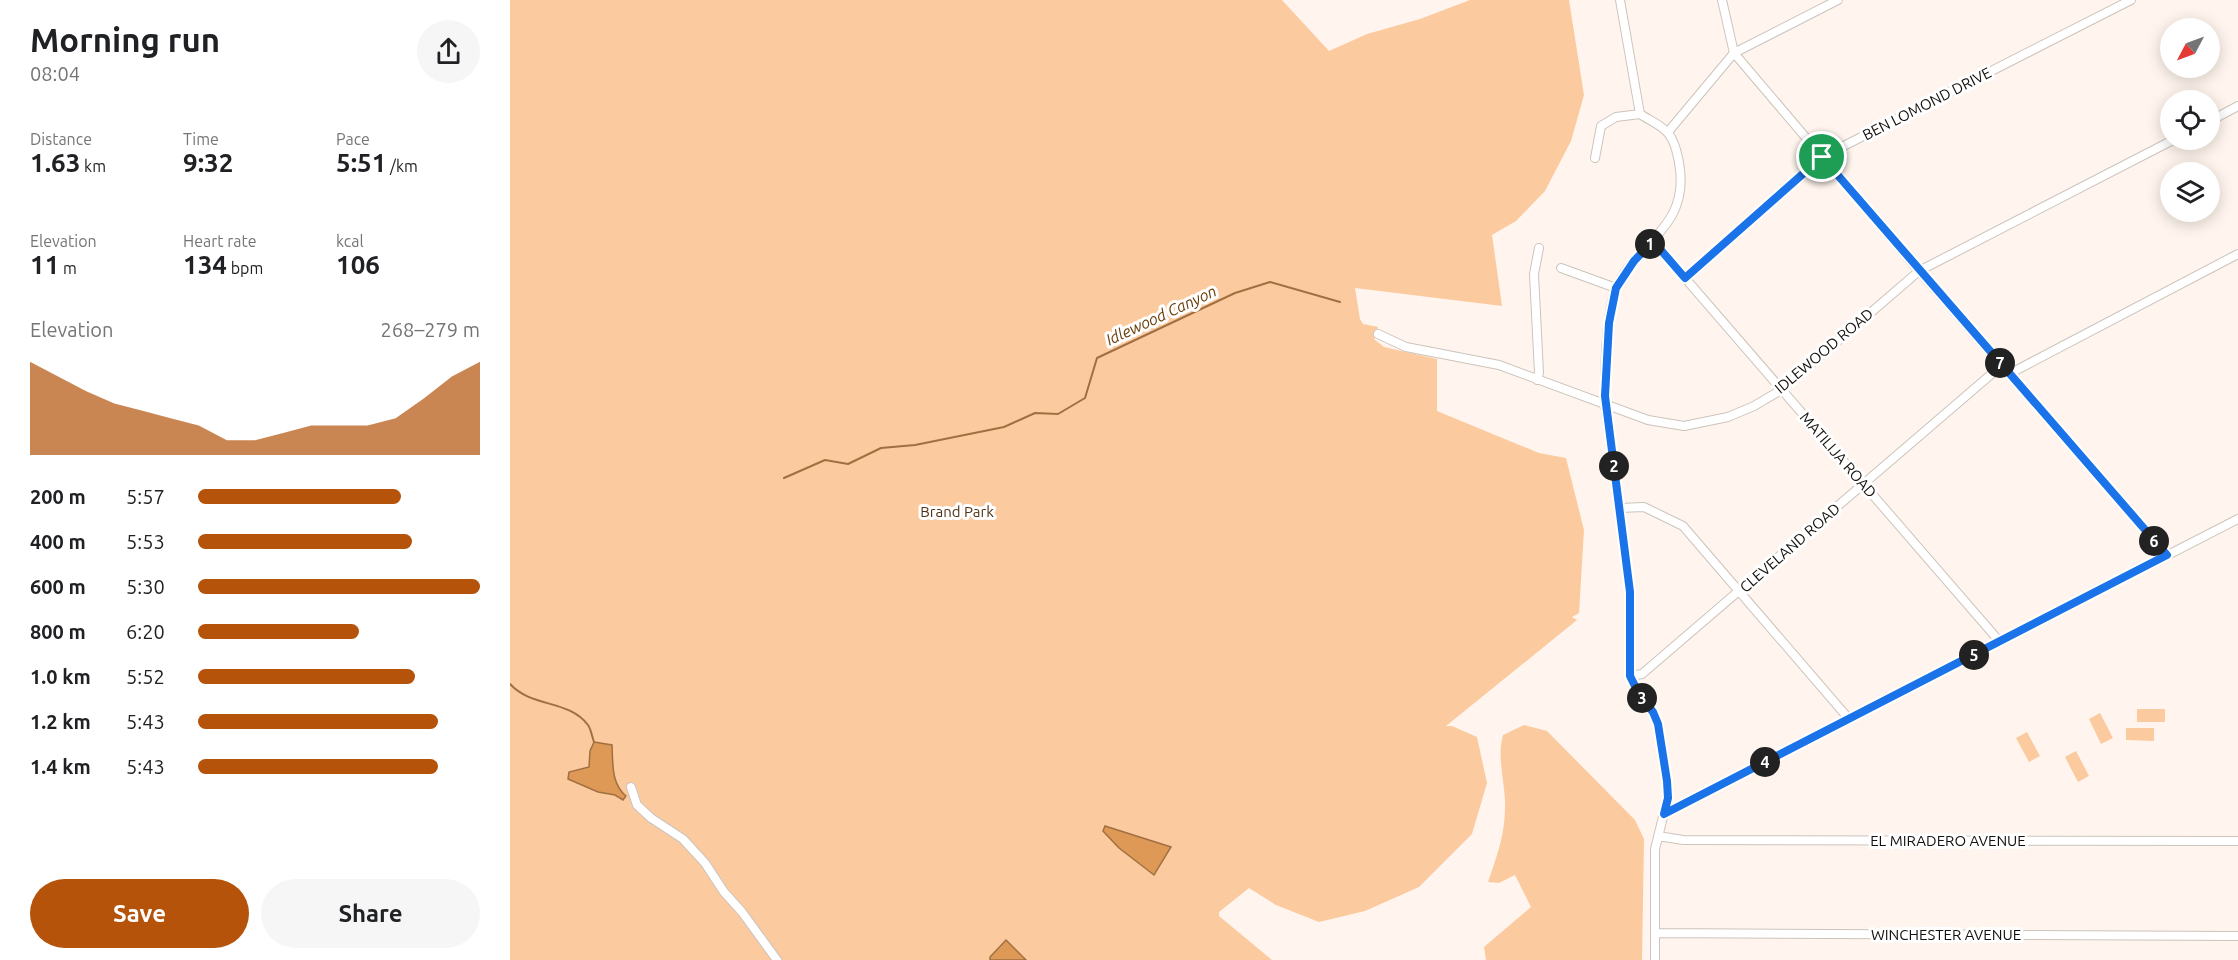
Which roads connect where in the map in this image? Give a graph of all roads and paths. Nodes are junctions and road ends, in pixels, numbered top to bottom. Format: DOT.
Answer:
graph roads {
  1 [pos="1620,0"];
  2 [pos="1722,0"];
  3 [pos="1838,0"];
  4 [pos="2131,0"];
  5 [pos="1734,53"];
  6 [pos="2238,106"];
  7 [pos="1640,114"];
  8 [pos="2220,116"];
  9 [pos="1668,132"];
  10 [pos="2160,147"];
  11 [pos="1822,157"];
  12 [pos="1595,158"];
  13 [pos="1653,241"];
  14 [pos="1539,248"];
  15 [pos="2238,254"];
  16 [pos="1561,268"];
  17 [pos="1919,271"];
  18 [pos="1685,278"];
  19 [pos="1616,288"];
  20 [pos="1378,334"];
  21 [pos="2002,365"];
  22 [pos="2009,374"];
  23 [pos="1537,380"];
  24 [pos="1781,390"];
  25 [pos="1605,404"];
  26 [pos="1863,485"];
  27 [pos="1619,508"];
  28 [pos="2238,519"];
  29 [pos="2167,555"];
  30 [pos="1740,592"];
  31 [pos="2000,642"];
  32 [pos="1630,676"];
  33 [pos="1849,719"];
  34 [pos="631,787"];
  35 [pos="1664,814"];
  36 [pos="1658,837"];
  37 [pos="2238,842"];
  38 [pos="1655,933"];
  39 [pos="2238,936"];
  40 [pos="777,960"];
  41 [pos="1655,960"];
  1 -- 7 [label="street"];
  2 -- 5 [label="street"];
  3 -- 5 [label="street"];
  4 -- 11 [label="street, BEN LOMOND DRIVE"];
  5 -- 9 [label="street"];
  5 -- 11 [label="street"];
  6 -- 8 [label="street"];
  7 -- 9 [label="street"];
  7 -- 12 [label="street"];
  9 -- 13 [label="street"];
  10 -- 17 [label="street, IDLEWOOD ROAD"];
  11 -- 17 [label="street"];
  11 -- 18 [label="street, BEN LOMOND DRIVE"];
  13 -- 18 [label="street, MATILIJA ROAD"];
  13 -- 19 [label="street"];
  14 -- 23 [label="street"];
  15 -- 22 [label="street"];
  16 -- 19 [label="street"];
  17 -- 21 [label="street"];
  17 -- 24 [label="street, IDLEWOOD ROAD"];
  18 -- 24 [label="street, MATILIJA ROAD"];
  19 -- 25 [label="street"];
  20 -- 23 [label="street, IDLEWOOD ROAD"];
  21 -- 22 [label="street"];
  21 -- 26 [label="street, CLEVELAND ROAD"];
  22 -- 29 [label="street"];
  23 -- 25 [label="street, IDLEWOOD ROAD"];
  24 -- 25 [label="street, IDLEWOOD ROAD"];
  24 -- 26 [label="street, MATILIJA ROAD"];
  25 -- 27 [label="street"];
  26 -- 30 [label="street, CLEVELAND ROAD"];
  26 -- 31 [label="street, MATILIJA ROAD"];
  27 -- 30 [label="street"];
  27 -- 32 [label="street"];
  28 -- 29 [label="street"];
  29 -- 31 [label="street"];
  30 -- 32 [label="street, CLEVELAND ROAD"];
  30 -- 33 [label="street"];
  31 -- 33 [label="street"];
  32 -- 35 [label="street"];
  33 -- 35 [label="street"];
  34 -- 40 [label="street"];
  35 -- 36 [label="street"];
  36 -- 37 [label="street, EL MIRADERO AVENUE"];
  36 -- 38 [label="street"];
  38 -- 39 [label="street, WINCHESTER AVENUE"];
  38 -- 41 [label="street"];
}
